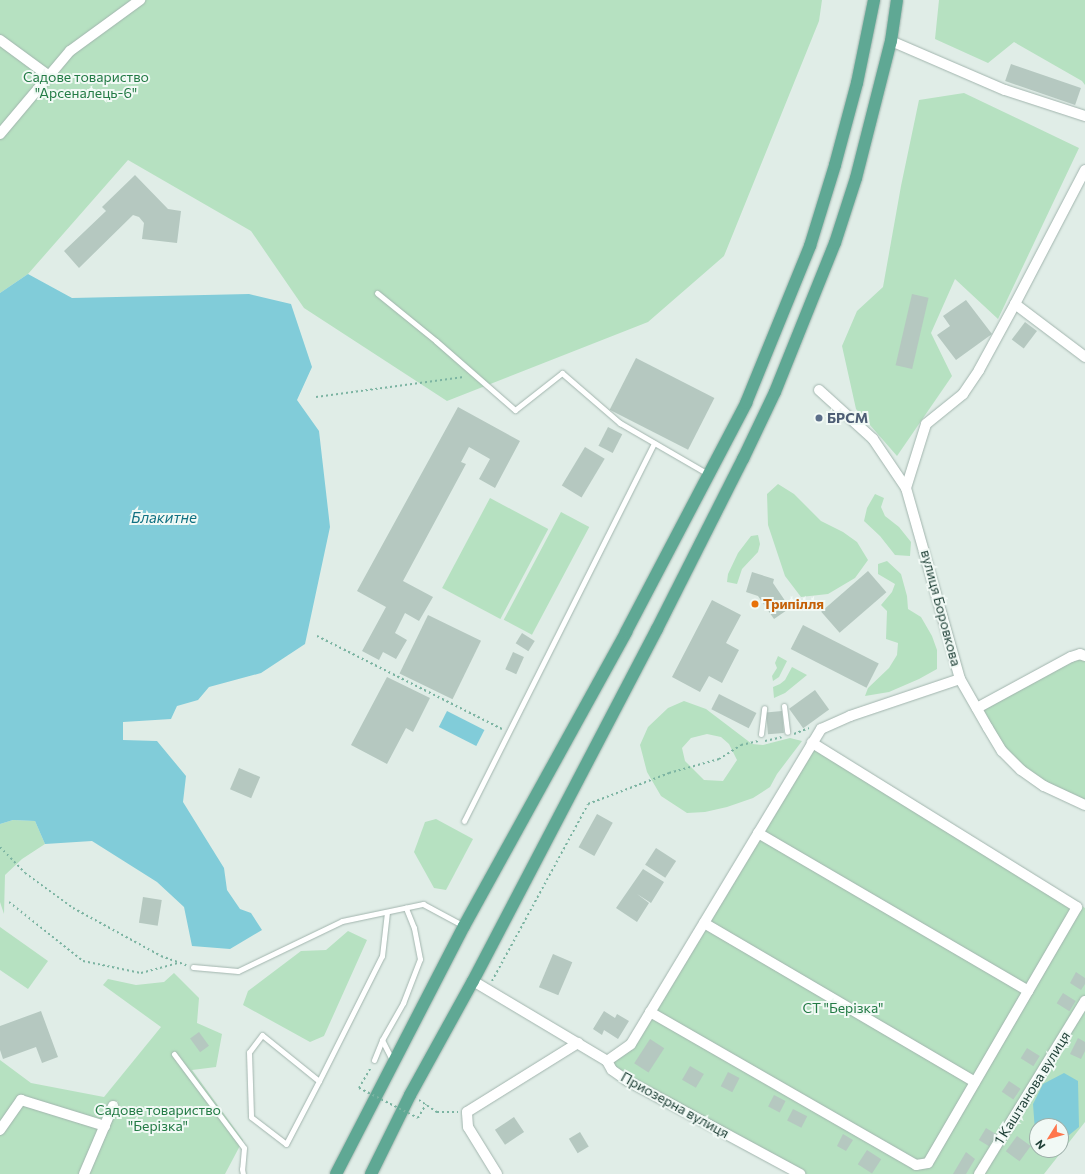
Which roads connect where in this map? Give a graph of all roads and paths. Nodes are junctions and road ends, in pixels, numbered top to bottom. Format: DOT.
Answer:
graph roads {
  1 [pos="874,0"];
  2 [pos="897,0"];
  3 [pos="136,1"];
  4 [pos="0,40"];
  5 [pos="892,41"];
  6 [pos="49,76"];
  7 [pos="1085,116"];
  8 [pos="0,134"];
  9 [pos="1085,170"];
  10 [pos="377,294"];
  11 [pos="1015,304"];
  12 [pos="1085,357"];
  13 [pos="475,375"];
  14 [pos="819,390"];
  15 [pos="316,397"];
  16 [pos="654,443"];
  17 [pos="708,475"];
  18 [pos="906,488"];
  19 [pos="316,636"];
  20 [pos="1085,656"];
  21 [pos="960,678"];
  22 [pos="784,706"];
  23 [pos="764,708"];
  24 [pos="977,708"];
  25 [pos="827,726"];
  26 [pos="509,732"];
  27 [pos="761,734"];
  28 [pos="788,734"];
  29 [pos="812,743"];
  30 [pos="1085,805"];
  31 [pos="464,821"];
  32 [pos="758,833"];
  33 [pos="0,847"];
  34 [pos="9,902"];
  35 [pos="406,908"];
  36 [pos="387,912"];
  37 [pos="704,923"];
  38 [pos="464,926"];
  39 [pos="180,963"];
  40 [pos="193,967"];
  41 [pos="473,980"];
  42 [pos="488,989"];
  43 [pos="1028,991"];
  44 [pos="1085,1001"];
  45 [pos="650,1012"];
  46 [pos="382,1040"];
  47 [pos="578,1043"];
  48 [pos="174,1054"];
  49 [pos="374,1060"];
  50 [pos="607,1061"];
  51 [pos="394,1063"];
  52 [pos="319,1080"];
  53 [pos="975,1082"];
  54 [pos="410,1095"];
  55 [pos="426,1104"];
  56 [pos="113,1106"];
  57 [pos="467,1112"];
  58 [pos="105,1126"];
  59 [pos="0,1130"];
  60 [pos="84,1174"];
  61 [pos="243,1174"];
  62 [pos="336,1174"];
  63 [pos="371,1174"];
  64 [pos="497,1174"];
  65 [pos="800,1174"];
  66 [pos="979,1174"];
  1 -- 17 [label="main road"];
  2 -- 5 [label="main road"];
  3 -- 6 [label="street"];
  4 -- 6 [label="street"];
  5 -- 7 [label="street"];
  5 -- 41 [label="main road"];
  6 -- 8 [label="street"];
  9 -- 11 [label="street"];
  10 -- 13 [label="lane"];
  11 -- 12 [label="street"];
  11 -- 18 [label="street"];
  13 -- 15 [label="path"];
  13 -- 16 [label="lane"];
  14 -- 18 [label="street, вулиця Боровкова"];
  16 -- 17 [label="lane"];
  16 -- 26 [label="lane"];
  17 -- 38 [label="main road"];
  18 -- 21 [label="street, вулиця Боровкова"];
  19 -- 26 [label="path"];
  20 -- 24 [label="street"];
  21 -- 24 [label="street, вулиця Боровкова"];
  21 -- 25 [label="street"];
  22 -- 28 [label="lane"];
  23 -- 27 [label="lane"];
  24 -- 30 [label="street, вулиця Боровкова"];
  25 -- 28 [label="path"];
  25 -- 29 [label="street"];
  26 -- 31 [label="lane"];
  28 -- 42 [label="path"];
  29 -- 32 [label="street"];
  29 -- 43 [label="street"];
  32 -- 37 [label="street"];
  32 -- 43 [label="street"];
  33 -- 39 [label="path"];
  34 -- 39 [label="path"];
  35 -- 36 [label="lane"];
  35 -- 38 [label="lane"];
  35 -- 46 [label="lane"];
  36 -- 40 [label="lane"];
  36 -- 52 [label="lane"];
  37 -- 45 [label="street"];
  37 -- 53 [label="street"];
  38 -- 51 [label="main road"];
  39 -- 40 [label="path"];
  41 -- 42 [label="street, Приозерна вулиця"];
  41 -- 54 [label="main road"];
  42 -- 47 [label="street, Приозерна вулиця"];
  43 -- 53 [label="street"];
  44 -- 66 [label="street, 1 Каштанова вулиця"];
  45 -- 50 [label="street"];
  45 -- 53 [label="street"];
  46 -- 49 [label="lane"];
  46 -- 51 [label="lane"];
  47 -- 50 [label="street, Приозерна вулиця"];
  47 -- 57 [label="street"];
  48 -- 61 [label="lane"];
  49 -- 55 [label="path, bridge"];
  50 -- 65 [label="street, Приозерна вулиця"];
  51 -- 62 [label="main road"];
  52 -- 52 [label="lane"];
  54 -- 55 [label="path"];
  54 -- 63 [label="main road"];
  55 -- 57 [label="path"];
  56 -- 58 [label="street"];
  57 -- 64 [label="street"];
  58 -- 59 [label="street"];
  58 -- 60 [label="street"];
}
